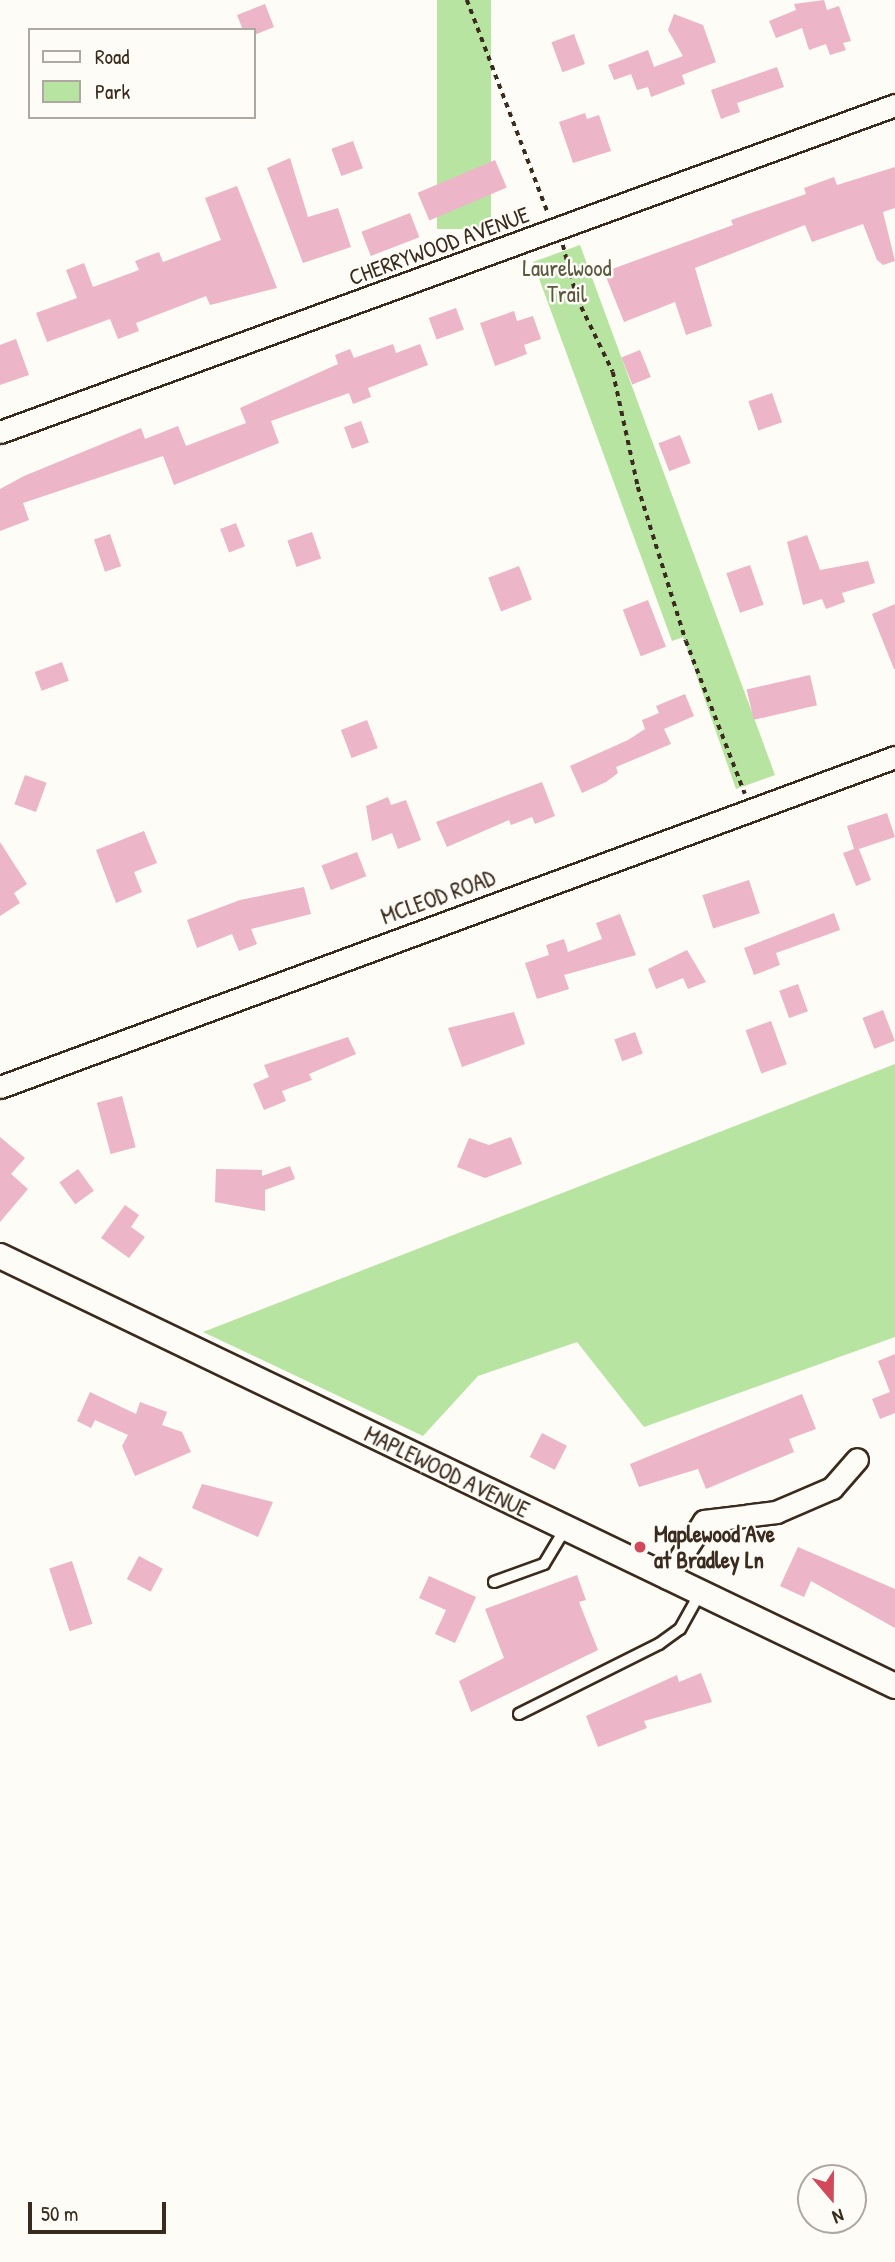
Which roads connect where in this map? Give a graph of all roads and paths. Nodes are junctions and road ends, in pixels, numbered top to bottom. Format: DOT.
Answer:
graph roads {
  1 [pos="467,0"];
  2 [pos="895,105"];
  3 [pos="559,230"];
  4 [pos="0,432"];
  5 [pos="895,757"];
  6 [pos="744,813"];
  7 [pos="0,1087"];
  8 [pos="0,1256"];
  9 [pos="857,1459"];
  10 [pos="565,1529"];
  11 [pos="667,1578"];
  12 [pos="494,1582"];
  13 [pos="700,1593"];
  14 [pos="895,1686"];
  15 [pos="519,1714"];
  1 -- 3 [label="path"];
  2 -- 3 [label="street, CHERRYWOOD AVENUE"];
  3 -- 4 [label="street, CHERRYWOOD AVENUE"];
  3 -- 6 [label="path"];
  5 -- 6 [label="street, MCLEOD ROAD"];
  6 -- 7 [label="street, MCLEOD ROAD"];
  8 -- 10 [label="street, MAPLEWOOD AVENUE"];
  9 -- 11 [label="street"];
  10 -- 11 [label="street, MAPLEWOOD AVENUE"];
  10 -- 12 [label="lane"];
  11 -- 13 [label="street, MAPLEWOOD AVENUE"];
  13 -- 14 [label="street, MAPLEWOOD AVENUE"];
  13 -- 15 [label="lane"];
}
